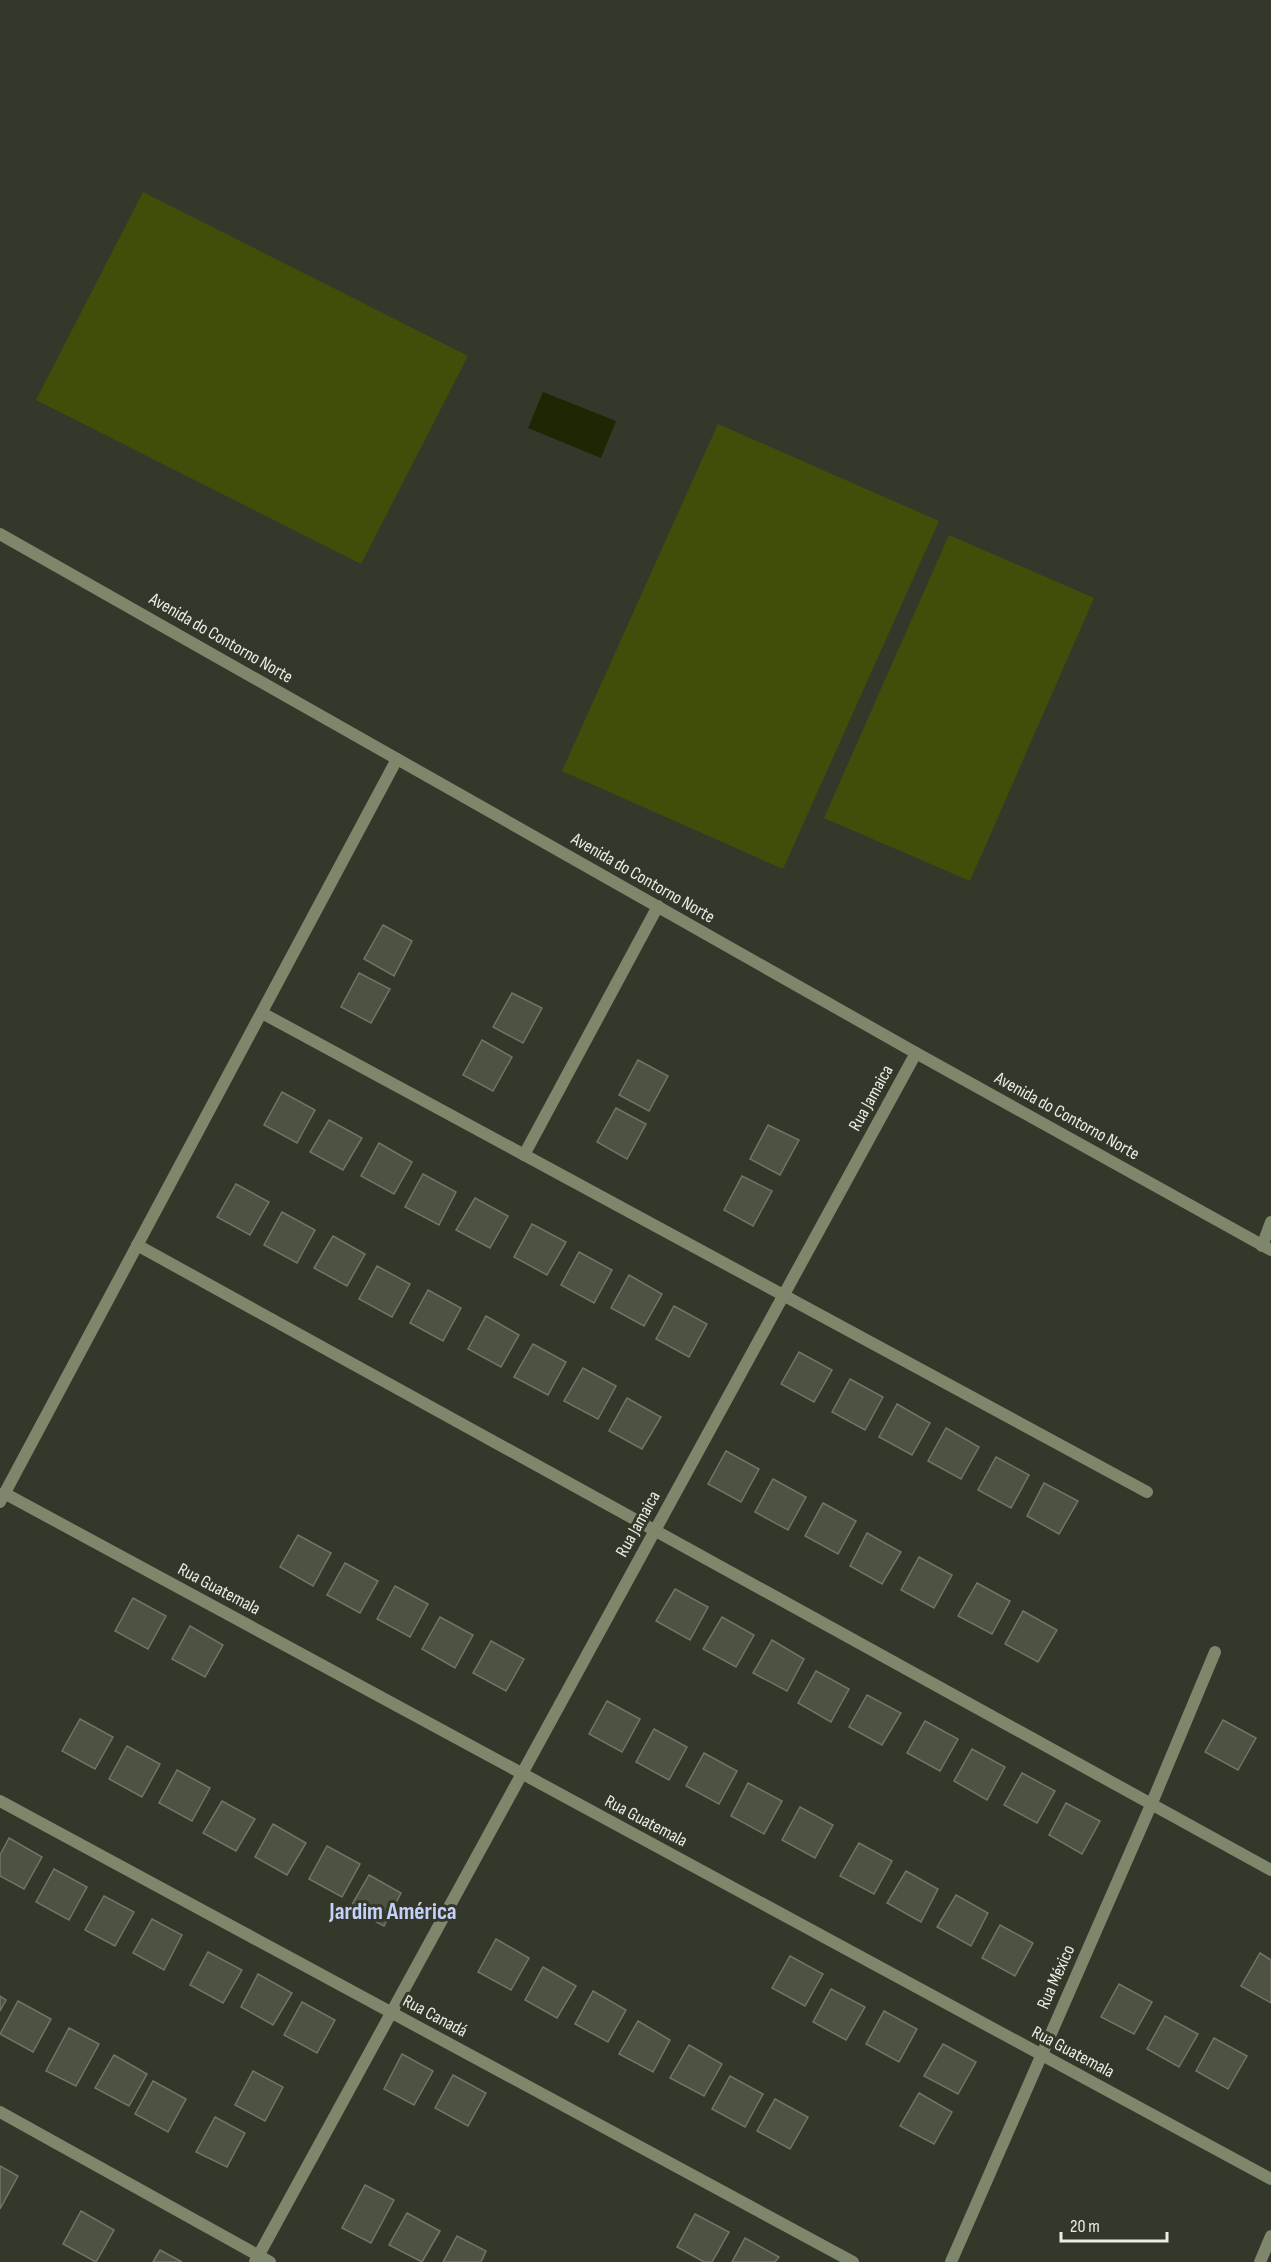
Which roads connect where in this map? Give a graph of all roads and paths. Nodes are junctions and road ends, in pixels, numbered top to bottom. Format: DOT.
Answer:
graph roads {
  1 [pos="0,534"];
  2 [pos="397,759"];
  3 [pos="658,906"];
  4 [pos="261,1012"];
  5 [pos="916,1053"];
  6 [pos="524,1155"];
  7 [pos="1271,1222"];
  8 [pos="137,1245"];
  9 [pos="1267,1248"];
  10 [pos="784,1295"];
  11 [pos="1147,1492"];
  12 [pos="2,1498"];
  13 [pos="655,1531"];
  14 [pos="1215,1652"];
  15 [pos="522,1774"];
  16 [pos="0,1802"];
  17 [pos="1151,1805"];
  18 [pos="1271,1870"];
  19 [pos="391,2013"];
  20 [pos="1041,2055"];
  21 [pos="0,2112"];
  22 [pos="1271,2179"];
  23 [pos="1271,2236"];
  24 [pos="256,2259"];
  25 [pos="270,2262"];
  26 [pos="853,2262"];
  27 [pos="951,2262"];
  28 [pos="1260,2262"];
  1 -- 2 [label="street, Avenida do Contorno Norte"];
  2 -- 3 [label="street, Avenida do Contorno Norte"];
  2 -- 4 [label="street"];
  3 -- 5 [label="street, Avenida do Contorno Norte"];
  3 -- 6 [label="street"];
  4 -- 6 [label="street"];
  4 -- 8 [label="street"];
  5 -- 9 [label="street, Avenida do Contorno Norte"];
  5 -- 10 [label="street, Rua Jamaica"];
  6 -- 10 [label="street"];
  7 -- 9 [label="street"];
  8 -- 12 [label="street"];
  8 -- 13 [label="street"];
  10 -- 11 [label="street"];
  10 -- 13 [label="street, Rua Jamaica"];
  12 -- 15 [label="street, Rua Guatemala"];
  13 -- 15 [label="street, Rua Jamaica"];
  13 -- 17 [label="street"];
  14 -- 17 [label="street, Rua México"];
  15 -- 19 [label="street, Rua Jamaica"];
  15 -- 20 [label="street, Rua Guatemala"];
  16 -- 19 [label="street, Rua Canadá"];
  17 -- 18 [label="street"];
  17 -- 20 [label="street, Rua México"];
  19 -- 24 [label="street, Rua Jamaica"];
  19 -- 26 [label="street, Rua Canadá"];
  20 -- 22 [label="street, Rua Guatemala"];
  20 -- 27 [label="street, Rua México"];
  21 -- 24 [label="street"];
  23 -- 28 [label="street"];
  24 -- 25 [label="street"];
}
